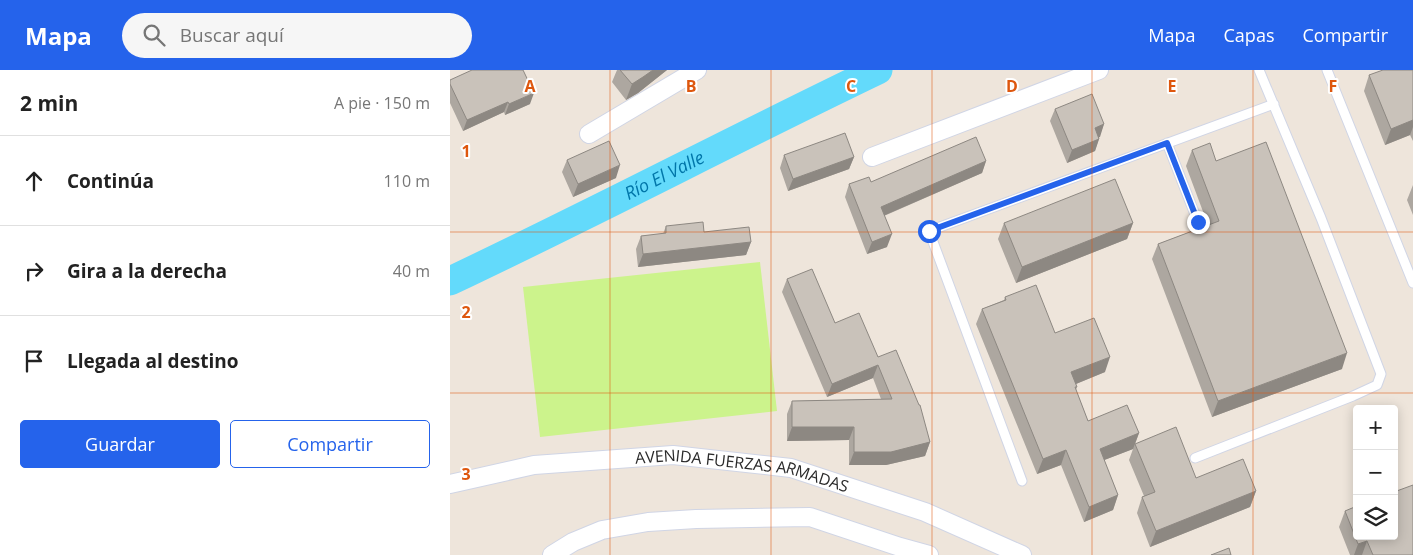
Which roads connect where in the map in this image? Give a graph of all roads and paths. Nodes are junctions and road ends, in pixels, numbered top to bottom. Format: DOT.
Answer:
graph roads {
  1 [pos="697,70"];
  2 [pos="1099,70"];
  3 [pos="1259,70"];
  4 [pos="1327,70"];
  5 [pos="1274,104"];
  6 [pos="590,134"];
  7 [pos="1167,143"];
  8 [pos="872,157"];
  9 [pos="1198,222"];
  10 [pos="1413,283"];
  11 [pos="1195,458"];
  12 [pos="1022,481"];
  13 [pos="450,484"];
  14 [pos="970,532"];
  15 [pos="552,555"];
  16 [pos="929,555"];
  17 [pos="988,555"];
  18 [pos="1022,555"];
  1 -- 6 [label="street"];
  2 -- 8 [label="street"];
  3 -- 5 [label="lane"];
  4 -- 10 [label="lane"];
  5 -- 7 [label="lane"];
  5 -- 11 [label="lane"];
  7 -- 9 [label="lane"];
  7 -- 12 [label="lane"];
  13 -- 14 [label="street, AVENIDA FUERZAS ARMADAS"];
  14 -- 17 [label="street"];
  14 -- 18 [label="street, AVENIDA FUERZAS ARMADAS"];
  15 -- 16 [label="street"];
}
